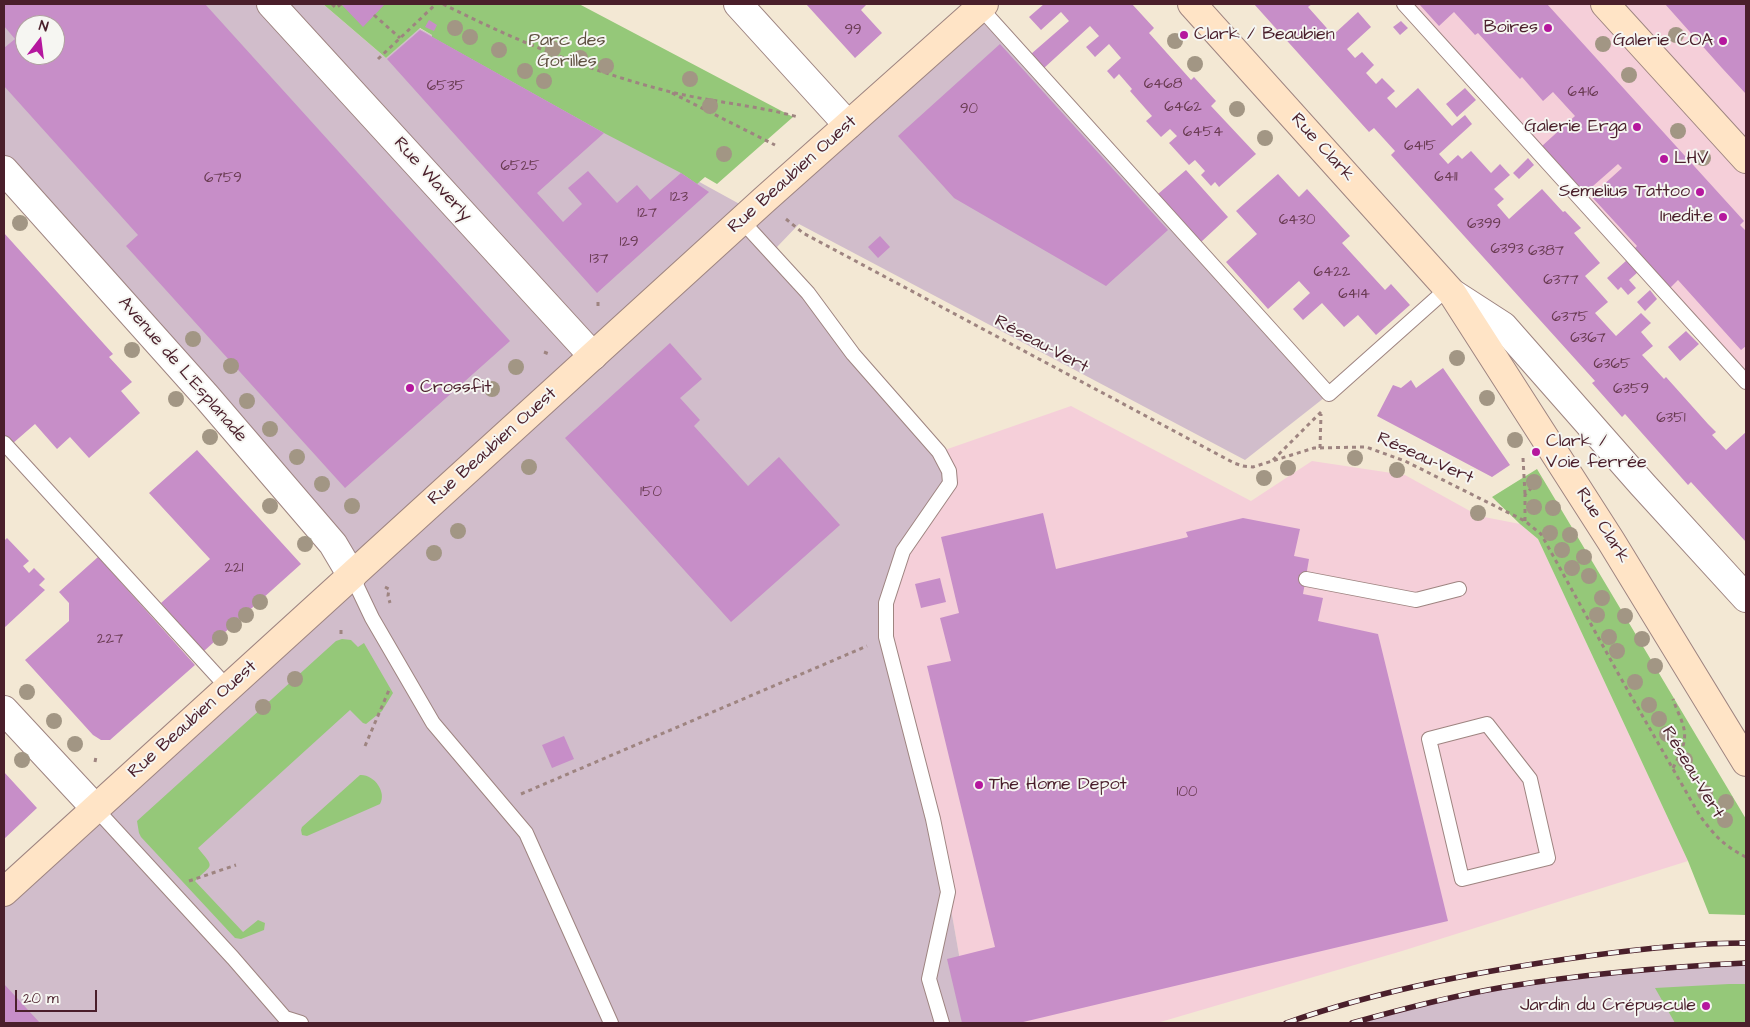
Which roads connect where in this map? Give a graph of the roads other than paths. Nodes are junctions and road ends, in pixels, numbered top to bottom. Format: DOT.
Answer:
graph roads {
  1 [pos="271,4"];
  2 [pos="738,4"];
  3 [pos="1192,4"];
  4 [pos="1404,4"];
  5 [pos="1605,4"];
  6 [pos="980,5"];
  7 [pos="848,125"];
  8 [pos="1746,159"];
  9 [pos="4,170"];
  10 [pos="742,221"];
  11 [pos="1450,290"];
  12 [pos="593,356"];
  13 [pos="1746,382"];
  14 [pos="4,443"];
  15 [pos="352,576"];
  16 [pos="1306,579"];
  17 [pos="1460,589"];
  18 [pos="1746,598"];
  19 [pos="228,688"];
  20 [pos="4,710"];
  21 [pos="1487,724"];
  22 [pos="1746,762"];
  23 [pos="96,809"];
  24 [pos="4,892"];
  25 [pos="301,1023"];
  26 [pos="611,1023"];
  27 [pos="942,1023"];
  1 -- 12 [label="street, Rue Waverly"];
  2 -- 7 [label="street"];
  3 -- 11 [label="street, Rue Clark"];
  4 -- 13 [label="lane"];
  5 -- 8 [label="street"];
  6 -- 7 [label="street, Rue Beaubien Ouest"];
  6 -- 11 [label="lane"];
  7 -- 10 [label="street, Rue Beaubien Ouest"];
  9 -- 15 [label="street, Avenue de L'Esplanade"];
  10 -- 12 [label="street, Rue Beaubien Ouest"];
  10 -- 27 [label="lane"];
  11 -- 18 [label="street, Rue Clark"];
  11 -- 22 [label="street, Rue Clark"];
  12 -- 15 [label="street, Rue Beaubien Ouest"];
  14 -- 19 [label="lane"];
  15 -- 19 [label="street, Rue Beaubien Ouest"];
  15 -- 26 [label="lane"];
  16 -- 17 [label="lane"];
  19 -- 23 [label="street, Rue Beaubien Ouest"];
  20 -- 23 [label="street"];
  21 -- 21 [label="lane"];
  23 -- 24 [label="street, Rue Beaubien Ouest"];
  23 -- 25 [label="lane"];
}
